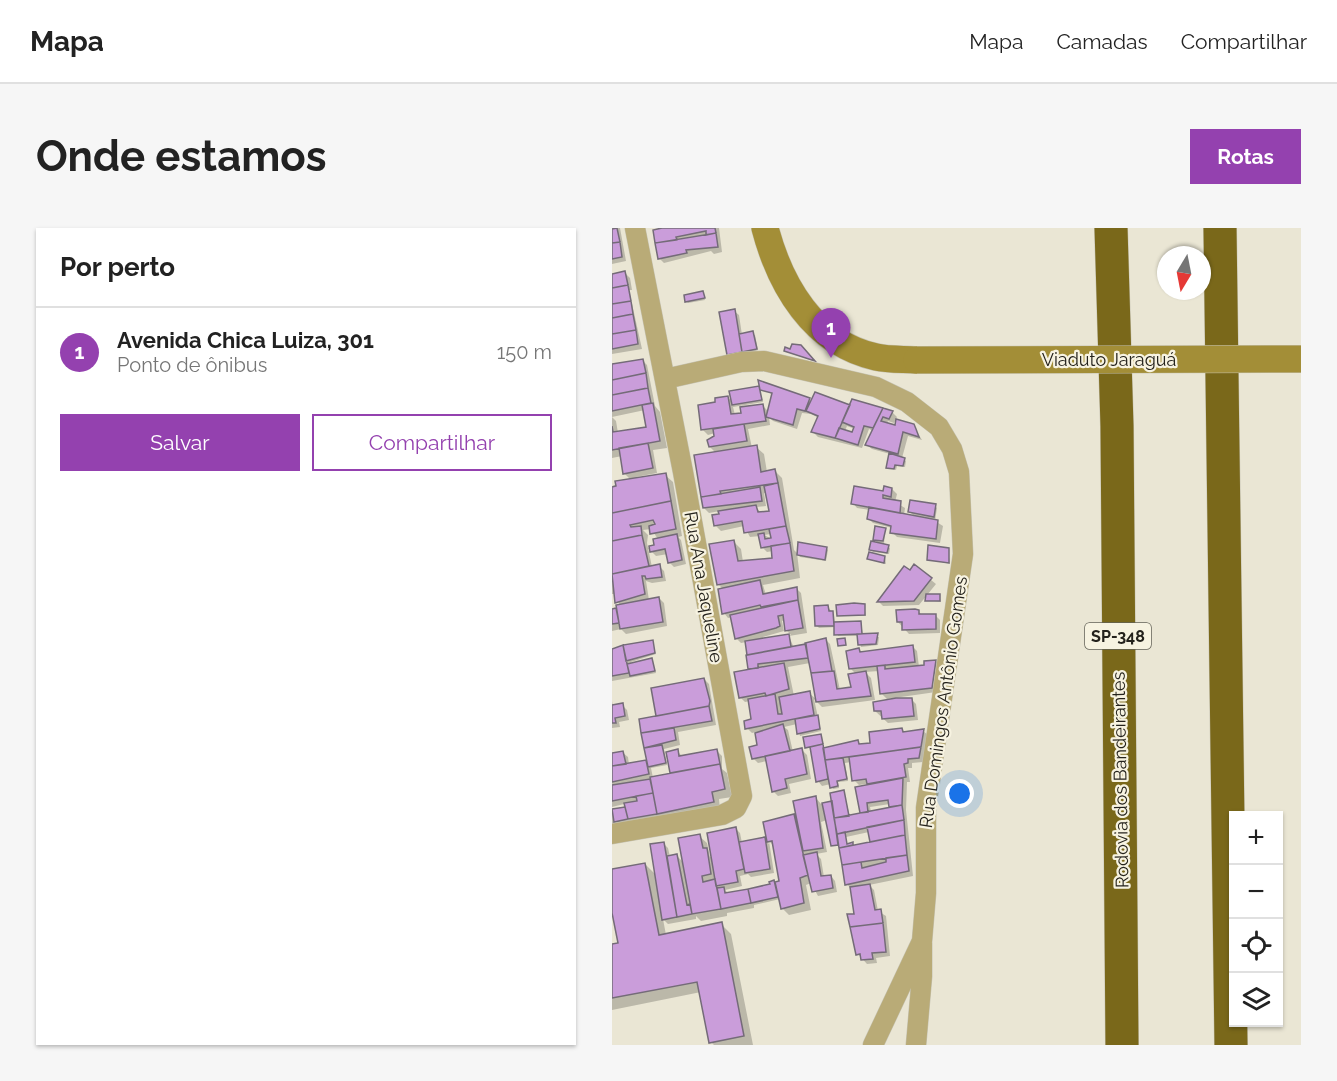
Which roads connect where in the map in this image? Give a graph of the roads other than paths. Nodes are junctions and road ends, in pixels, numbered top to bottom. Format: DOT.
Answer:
graph roads {
  1 [pos="635,228"];
  2 [pos="765,228"];
  3 [pos="1111,228"];
  4 [pos="1220,228"];
  5 [pos="877,357"];
  6 [pos="1301,359"];
  7 [pos="665,379"];
  8 [pos="876,387"];
  9 [pos="612,834"];
  10 [pos="922,941"];
  11 [pos="873,1045"];
  12 [pos="916,1045"];
  13 [pos="1122,1045"];
  14 [pos="1231,1045"];
  1 -- 7 [label="street, Rua Ana Jaqueline"];
  2 -- 5 [label="main road, Viaduto Jaraguá"];
  3 -- 13 [label="highway, Rodovia dos Bandeirantes / SP-348"];
  4 -- 14 [label="highway"];
  5 -- 6 [label="main road, Viaduto Jaraguá, bridge"];
  5 -- 8 [label="street"];
  7 -- 8 [label="street, Rua Domingos Antônio Gomes"];
  7 -- 9 [label="street, Rua Ana Jaqueline"];
  8 -- 10 [label="street, Rua Domingos Antônio Gomes"];
  10 -- 11 [label="street, Rua Domingos Antônio Gomes"];
  10 -- 12 [label="street"];
}
